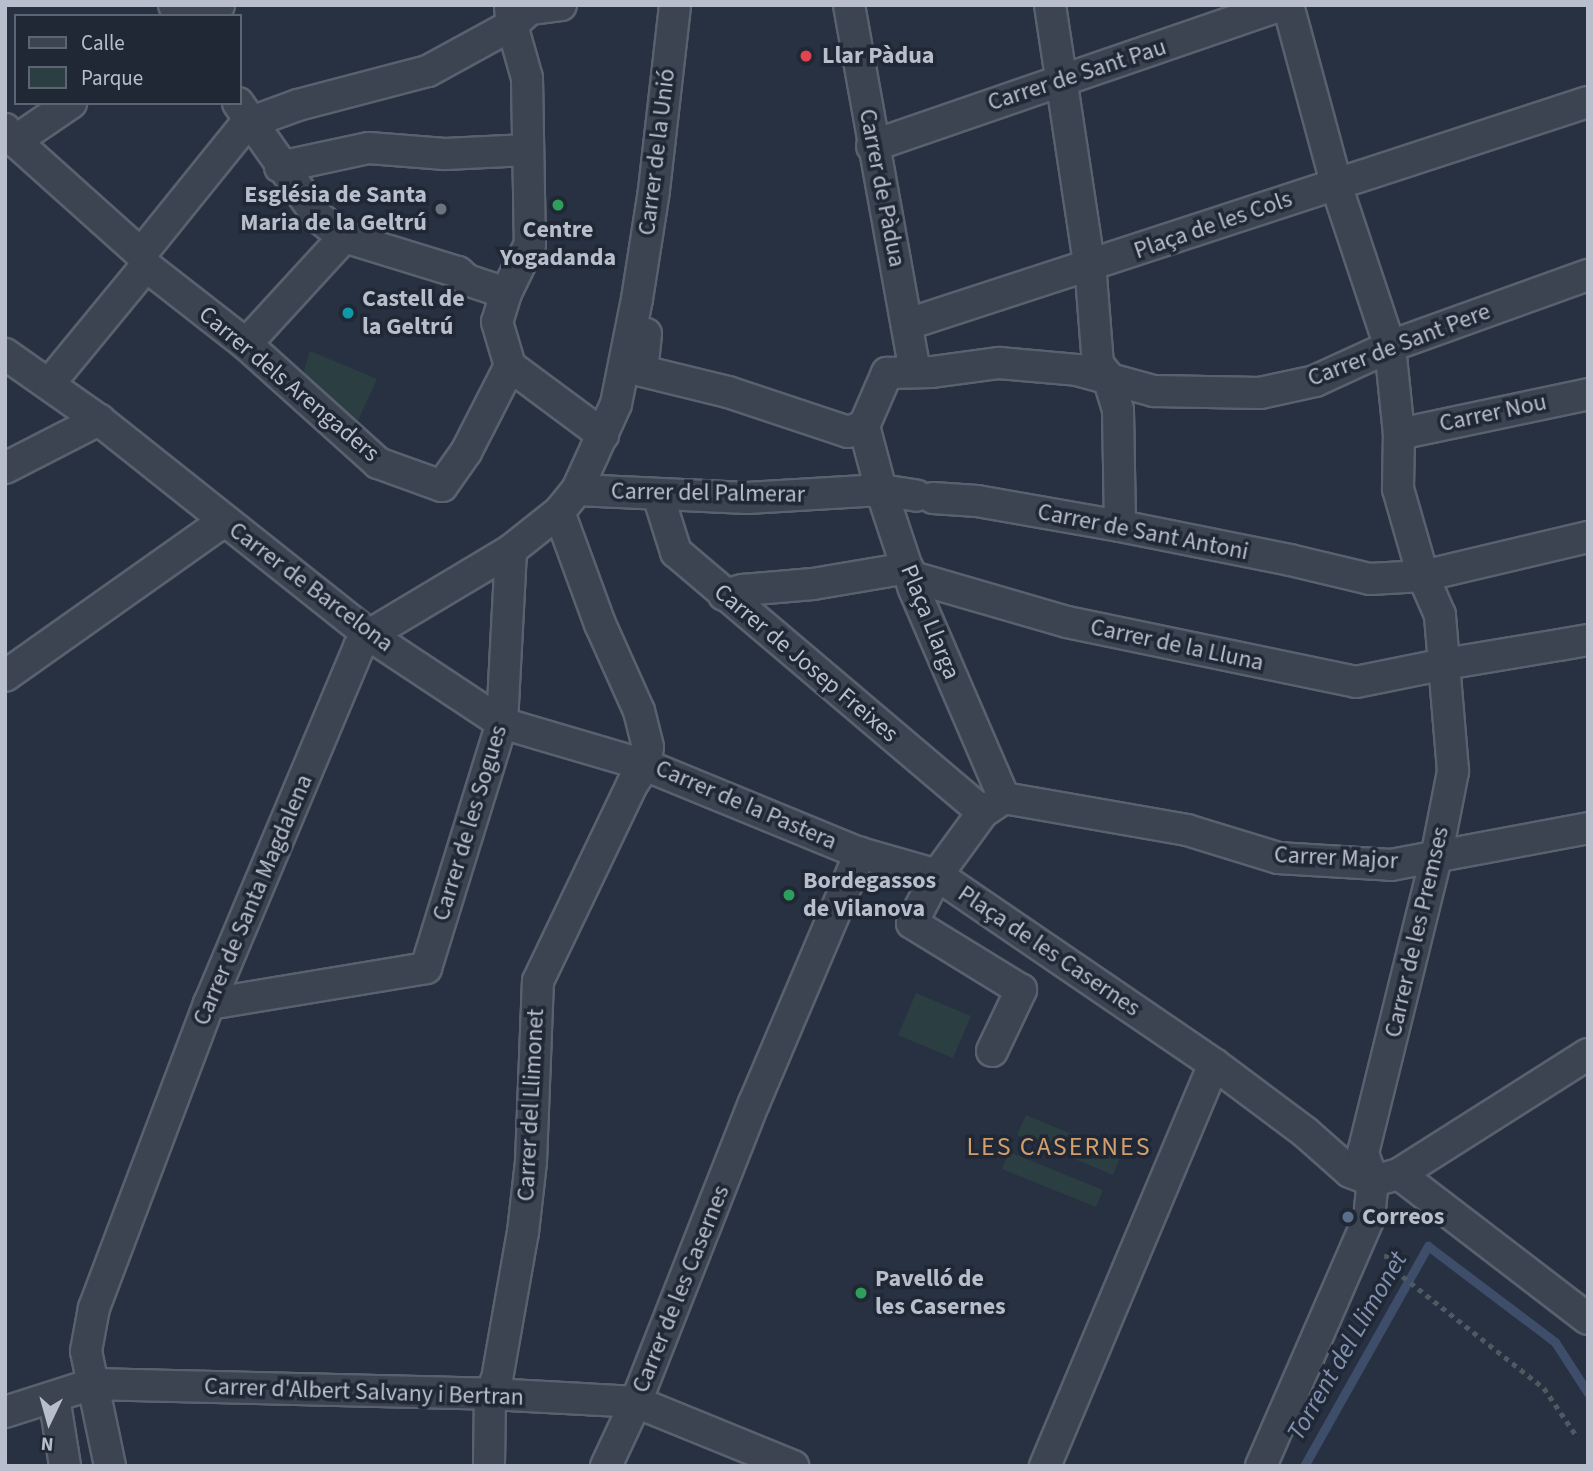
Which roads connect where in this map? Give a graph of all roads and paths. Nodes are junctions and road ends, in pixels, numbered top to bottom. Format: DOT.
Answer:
graph roads {
  1 [pos="561,5"];
  2 [pos="675,5"];
  3 [pos="849,5"];
  4 [pos="1050,5"];
  5 [pos="1282,5"];
  6 [pos="1288,5"];
  7 [pos="507,12"];
  8 [pos="1061,80"];
  9 [pos="1588,102"];
  10 [pos="67,105"];
  11 [pos="244,113"];
  12 [pos="10,135"];
  13 [pos="872,146"];
  14 [pos="528,150"];
  15 [pos="280,167"];
  16 [pos="1343,181"];
  17 [pos="344,237"];
  18 [pos="657,255"];
  19 [pos="144,260"];
  20 [pos="1086,271"];
  21 [pos="1588,275"];
  22 [pos="506,293"];
  23 [pos="908,324"];
  24 [pos="246,344"];
  25 [pos="1390,347"];
  26 [pos="5,354"];
  27 [pos="508,359"];
  28 [pos="915,371"];
  29 [pos="1108,377"];
  30 [pos="49,384"];
  31 [pos="1588,394"];
  32 [pos="99,420"];
  33 [pos="864,426"];
  34 [pos="1399,434"];
  35 [pos="603,435"];
  36 [pos="5,468"];
  37 [pos="881,490"];
  38 [pos="658,495"];
  39 [pos="568,501"];
  40 [pos="224,522"];
  41 [pos="1120,526"];
  42 [pos="1588,537"];
  43 [pos="511,550"];
  44 [pos="910,572"];
  45 [pos="1423,576"];
  46 [pos="724,595"];
  47 [pos="369,635"];
  48 [pos="1588,640"];
  49 [pos="1444,672"];
  50 [pos="5,676"];
  51 [pos="502,723"];
  52 [pos="645,765"];
  53 [pos="993,805"];
  54 [pos="1588,828"];
  55 [pos="860,853"];
  56 [pos="1436,858"];
  57 [pos="937,875"];
  58 [pos="209,1004"];
  59 [pos="992,1051"];
  60 [pos="1588,1054"];
  61 [pos="1214,1064"];
  62 [pos="1386,1177"];
  63 [pos="1387,1251"];
  64 [pos="1584,1311"];
  65 [pos="86,1352"];
  66 [pos="92,1384"];
  67 [pos="490,1394"];
  68 [pos="54,1397"];
  69 [pos="636,1402"];
  70 [pos="5,1412"];
  71 [pos="1578,1438"];
  72 [pos="65,1466"];
  73 [pos="110,1466"];
  74 [pos="489,1466"];
  75 [pos="606,1466"];
  76 [pos="793,1466"];
  77 [pos="1045,1466"];
  78 [pos="1261,1466"];
  1 -- 7 [label="street"];
  2 -- 35 [label="street, Carrer de la Unió"];
  3 -- 13 [label="street, Carrer de Pàdua"];
  4 -- 8 [label="street"];
  5 -- 8 [label="street, Carrer de Sant Pau"];
  6 -- 16 [label="street"];
  7 -- 11 [label="street"];
  7 -- 14 [label="street"];
  8 -- 13 [label="street, Carrer de Sant Pau"];
  8 -- 20 [label="street"];
  9 -- 16 [label="street, Plaça de les Cols"];
  10 -- 12 [label="street"];
  11 -- 15 [label="street"];
  11 -- 19 [label="street"];
  12 -- 19 [label="street, Carrer dels Arengaders"];
  13 -- 23 [label="street, Carrer de Pàdua"];
  14 -- 15 [label="street"];
  14 -- 22 [label="street"];
  15 -- 17 [label="street"];
  16 -- 20 [label="street, Plaça de les Cols"];
  16 -- 25 [label="street, Carrer de les Premses"];
  17 -- 22 [label="street"];
  17 -- 24 [label="street"];
  18 -- 33 [label="street"];
  19 -- 24 [label="street, Carrer dels Arengaders"];
  19 -- 30 [label="street"];
  20 -- 23 [label="street, Plaça de les Cols"];
  20 -- 29 [label="street"];
  21 -- 25 [label="street, Carrer de Sant Pere"];
  22 -- 27 [label="street"];
  23 -- 28 [label="street, Carrer de Pàdua"];
  24 -- 27 [label="street, Carrer dels Arengaders"];
  25 -- 29 [label="street, Carrer de Sant Pere"];
  25 -- 34 [label="street, Carrer de les Premses"];
  26 -- 30 [label="street, Carrer de Barcelona"];
  27 -- 35 [label="street"];
  28 -- 29 [label="street, Carrer de Sant Pere"];
  28 -- 33 [label="street"];
  29 -- 41 [label="street"];
  30 -- 32 [label="street, Carrer de Barcelona"];
  31 -- 34 [label="street, Carrer Nou"];
  32 -- 36 [label="street"];
  32 -- 40 [label="street, Carrer de Barcelona"];
  33 -- 37 [label="street, Plaça Llarga"];
  34 -- 45 [label="street, Carrer de les Premses"];
  35 -- 39 [label="street, Carrer de la Unió"];
  37 -- 38 [label="street, Carrer del Palmerar"];
  37 -- 41 [label="street, Carrer de Sant Antoni"];
  37 -- 44 [label="street, Plaça Llarga"];
  38 -- 39 [label="street, Carrer del Palmerar"];
  38 -- 46 [label="street, Carrer de Josep Freixes"];
  39 -- 43 [label="street, Carrer de Santa Magdalena"];
  39 -- 52 [label="street, Carrer de la Pastera"];
  40 -- 47 [label="street, Carrer de Barcelona"];
  40 -- 50 [label="street"];
  41 -- 45 [label="street, Carrer de Sant Antoni"];
  42 -- 45 [label="street, Carrer de Sant Antoni"];
  43 -- 47 [label="street, Carrer de Santa Magdalena"];
  43 -- 51 [label="street, Carrer de les Sogues"];
  44 -- 46 [label="street"];
  44 -- 49 [label="street, Carrer de la Lluna"];
  44 -- 53 [label="street, Plaça Llarga"];
  45 -- 49 [label="street, Carrer de les Premses"];
  46 -- 53 [label="street, Carrer de Josep Freixes"];
  47 -- 51 [label="street, Carrer de Barcelona"];
  47 -- 58 [label="street, Carrer de Santa Magdalena"];
  48 -- 49 [label="street, Carrer de la Lluna"];
  49 -- 56 [label="street, Carrer de les Premses"];
  51 -- 52 [label="street, Carrer de Barcelona"];
  51 -- 58 [label="street, Carrer de les Sogues"];
  52 -- 55 [label="street, Carrer de la Pastera"];
  52 -- 67 [label="street, Carrer del Llimonet"];
  53 -- 56 [label="street, Carrer Major"];
  53 -- 57 [label="street"];
  54 -- 56 [label="street, Carrer Major"];
  55 -- 57 [label="street, Plaça de les Casernes"];
  55 -- 69 [label="street, Carrer de les Casernes"];
  56 -- 62 [label="street, Carrer de les Premses"];
  57 -- 59 [label="street"];
  57 -- 61 [label="street, Plaça de les Casernes"];
  58 -- 65 [label="street, Carrer de Santa Magdalena"];
  60 -- 62 [label="street"];
  61 -- 62 [label="street, Plaça de les Casernes"];
  61 -- 77 [label="street"];
  62 -- 64 [label="street, Plaça de les Casernes"];
  62 -- 78 [label="street"];
  63 -- 71 [label="path"];
  65 -- 66 [label="street, Carrer de Santa Magdalena"];
  65 -- 68 [label="street"];
  66 -- 67 [label="street, Carrer d'Albert Salvany i Bertran"];
  66 -- 68 [label="street"];
  66 -- 73 [label="street, Carrer de Santa Magdalena"];
  67 -- 69 [label="street, Carrer d'Albert Salvany i Bertran"];
  67 -- 74 [label="street, Carrer del Llimonet"];
  68 -- 70 [label="street"];
  68 -- 72 [label="street"];
  69 -- 75 [label="street, Carrer de les Casernes"];
  69 -- 76 [label="street, Carrer d'Albert Salvany i Bertran"];
}
